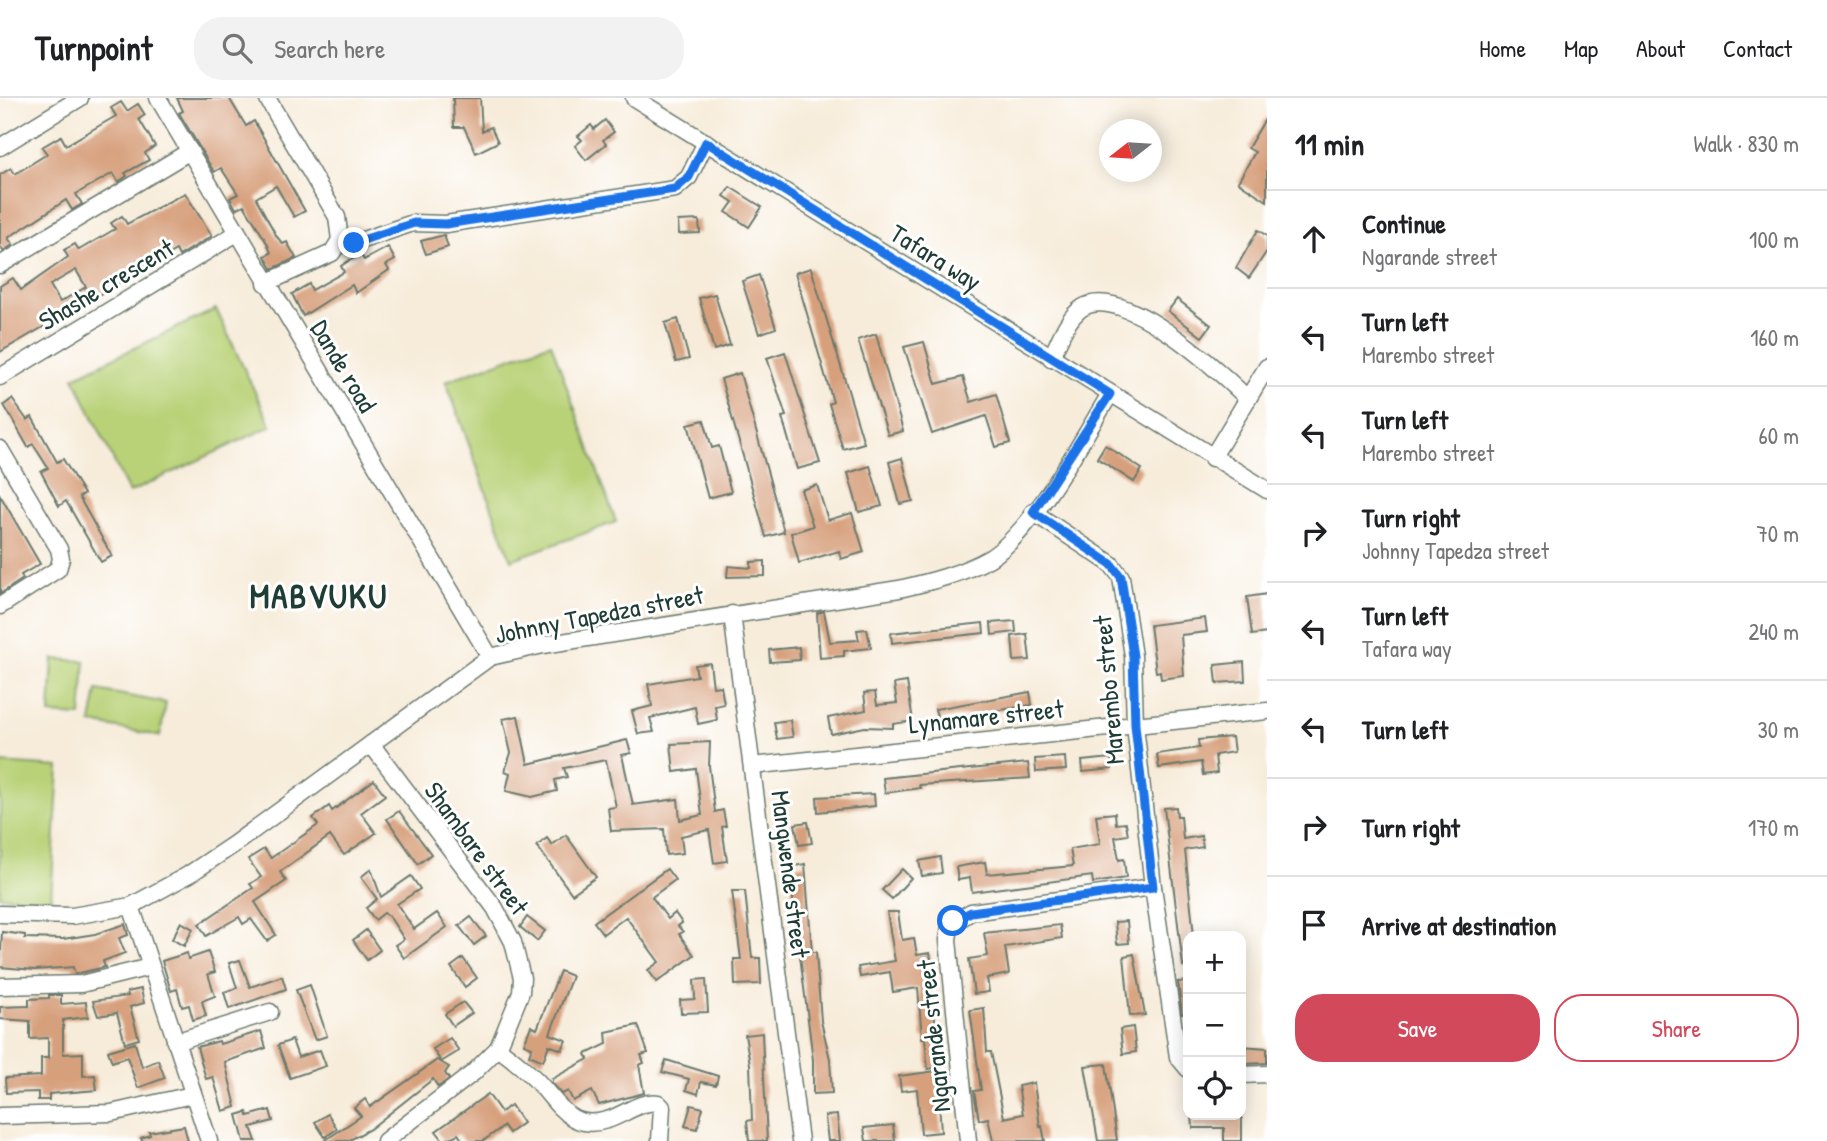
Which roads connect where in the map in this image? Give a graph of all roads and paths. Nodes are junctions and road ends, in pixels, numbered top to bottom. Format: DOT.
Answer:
graph roads {
  1 [pos="80,98"];
  2 [pos="158,98"];
  3 [pos="267,98"];
  4 [pos="634,98"];
  5 [pos="706,142"];
  6 [pos="0,146"];
  7 [pos="190,151"];
  8 [pos="237,233"];
  9 [pos="338,245"];
  10 [pos="0,265"];
  11 [pos="267,283"];
  12 [pos="1051,358"];
  13 [pos="1267,367"];
  14 [pos="0,377"];
  15 [pos="1110,394"];
  16 [pos="1248,399"];
  17 [pos="0,449"];
  18 [pos="1212,458"];
  19 [pos="1267,490"];
  20 [pos="1033,512"];
  21 [pos="0,606"];
  22 [pos="732,614"];
  23 [pos="490,657"];
  24 [pos="1267,711"];
  25 [pos="1135,725"];
  26 [pos="371,744"];
  27 [pos="752,766"];
  28 [pos="1153,887"];
  29 [pos="131,906"];
  30 [pos="0,914"];
  31 [pos="150,967"];
  32 [pos="0,986"];
  33 [pos="270,1012"];
  34 [pos="175,1042"];
  35 [pos="498,1048"];
  36 [pos="1183,1063"];
  37 [pos="1267,1074"];
  38 [pos="1246,1075"];
  39 [pos="192,1095"];
  40 [pos="0,1116"];
  41 [pos="389,1140"];
  42 [pos="209,1141"];
  43 [pos="660,1141"];
  44 [pos="800,1141"];
  45 [pos="968,1141"];
  1 -- 6 [label="street"];
  2 -- 7 [label="street, Dande road"];
  3 -- 9 [label="street"];
  4 -- 5 [label="street, Tafara way"];
  5 -- 9 [label="street"];
  5 -- 12 [label="street, Tafara way"];
  7 -- 8 [label="street, Dande road"];
  7 -- 10 [label="street"];
  8 -- 11 [label="street, Dande road"];
  8 -- 14 [label="street, Shashe crescent"];
  9 -- 11 [label="street"];
  11 -- 23 [label="street, Dande road"];
  12 -- 15 [label="street, Tafara way"];
  12 -- 16 [label="street"];
  13 -- 16 [label="street"];
  15 -- 18 [label="street, Tafara way"];
  15 -- 20 [label="street, Johnny Tapedza street"];
  16 -- 18 [label="street"];
  17 -- 21 [label="street"];
  18 -- 19 [label="street, Tafara way"];
  20 -- 22 [label="street, Johnny Tapedza street"];
  20 -- 25 [label="street, Marembo street"];
  22 -- 23 [label="street, Johnny Tapedza street"];
  22 -- 27 [label="street, Mangwende street"];
  23 -- 26 [label="street, Johnny Tapedza street"];
  24 -- 25 [label="street, Lynamare street"];
  25 -- 27 [label="street, Lynamare street"];
  25 -- 28 [label="street, Marembo street"];
  26 -- 29 [label="street, Johnny Tapedza street"];
  26 -- 35 [label="street, Shambare street"];
  27 -- 44 [label="street, Mangwende street"];
  28 -- 36 [label="street, Marembo street"];
  28 -- 45 [label="street, Ngarande street"];
  29 -- 30 [label="street, Johnny Tapedza street"];
  29 -- 31 [label="street"];
  31 -- 32 [label="street"];
  31 -- 34 [label="street"];
  33 -- 34 [label="street"];
  34 -- 39 [label="street"];
  35 -- 41 [label="street, Shambare street"];
  35 -- 43 [label="street"];
  37 -- 38 [label="street"];
  39 -- 40 [label="street"];
  39 -- 42 [label="street"];
}
